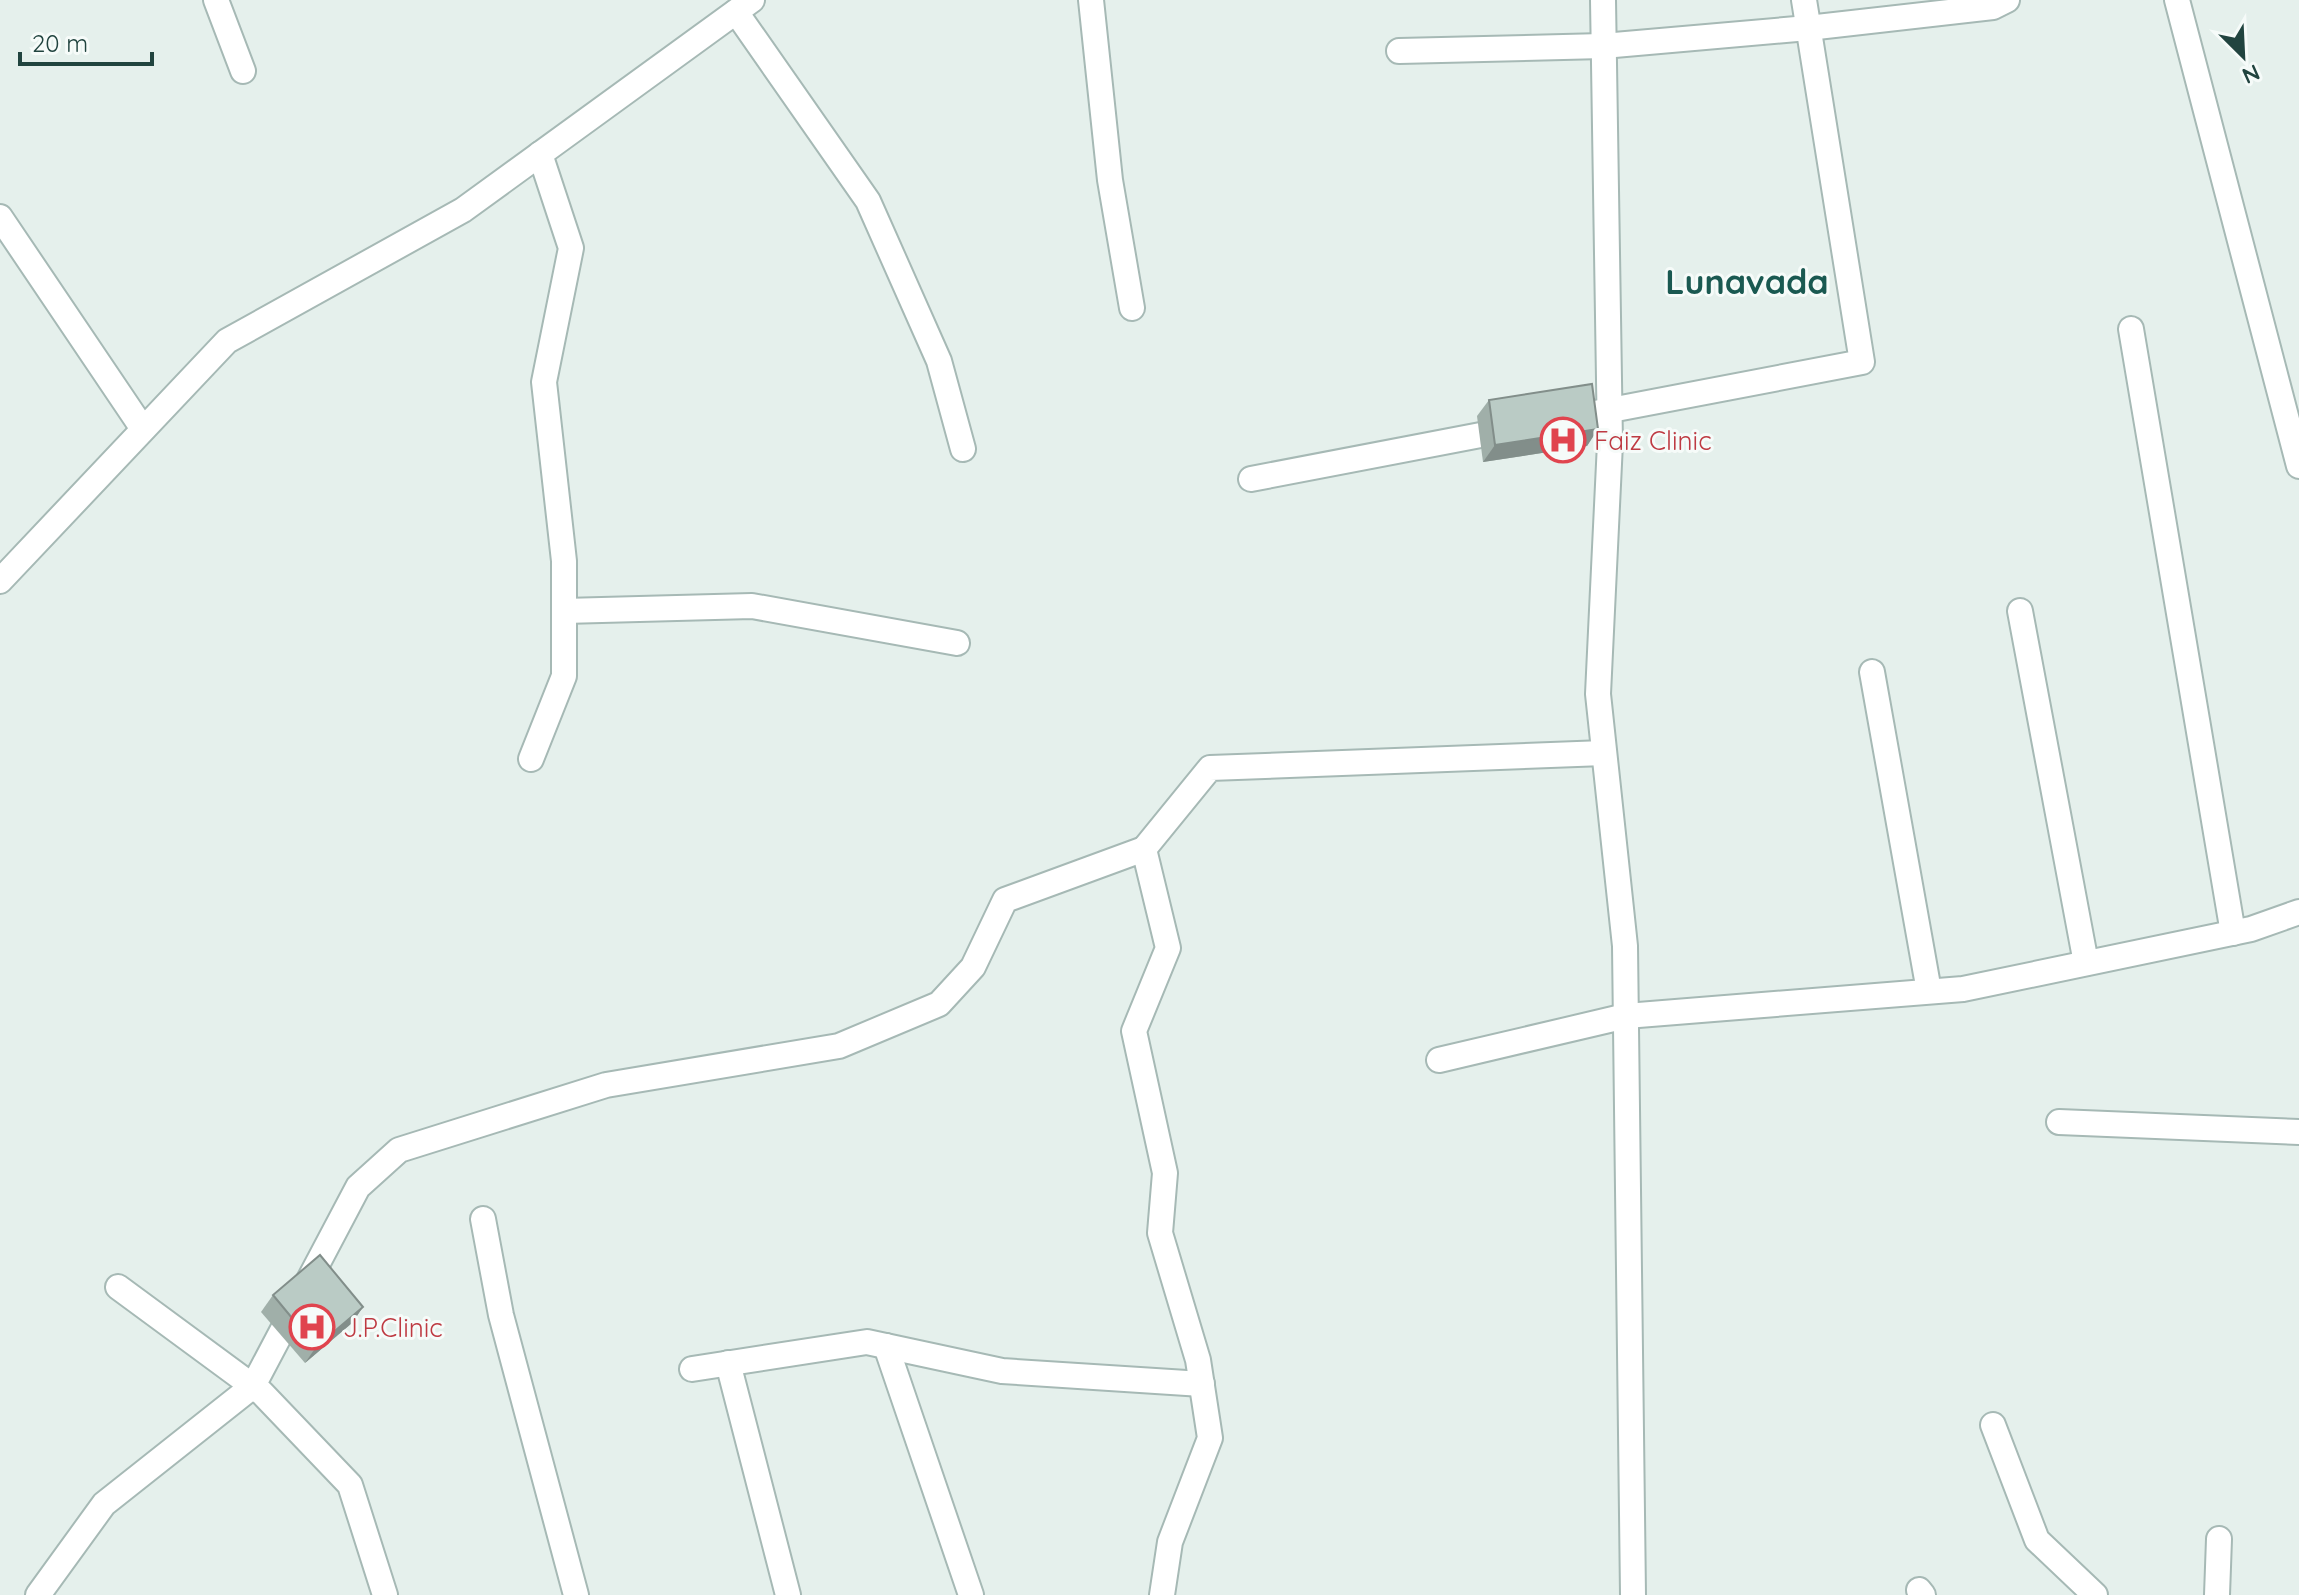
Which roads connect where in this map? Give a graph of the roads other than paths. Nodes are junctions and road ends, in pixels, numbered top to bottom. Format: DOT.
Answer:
graph roads {
  1 [pos="216,0"];
  2 [pos="1091,0"];
  3 [pos="1603,0"];
  4 [pos="1804,0"];
  5 [pos="2007,0"];
  6 [pos="2177,0"];
  7 [pos="744,6"];
  8 [pos="1808,28"];
  9 [pos="1603,46"];
  10 [pos="1399,51"];
  11 [pos="243,71"];
  12 [pos="540,154"];
  13 [pos="0,217"];
  14 [pos="1132,308"];
  15 [pos="2131,329"];
  16 [pos="1609,410"];
  17 [pos="1578,416"];
  18 [pos="1531,425"];
  19 [pos="143,429"];
  20 [pos="963,449"];
  21 [pos="2299,466"];
  22 [pos="1251,479"];
  23 [pos="0,581"];
  24 [pos="564,611"];
  25 [pos="2020,611"];
  26 [pos="957,643"];
  27 [pos="1872,672"];
  28 [pos="1604,753"];
  29 [pos="531,759"];
  30 [pos="1144,849"];
  31 [pos="2299,912"];
  32 [pos="2233,933"];
  33 [pos="2086,963"];
  34 [pos="1929,991"];
  35 [pos="1626,1016"];
  36 [pos="1439,1060"];
  37 [pos="2059,1122"];
  38 [pos="2299,1132"];
  39 [pos="483,1219"];
  40 [pos="118,1287"];
  41 [pos="886,1346"];
  42 [pos="728,1363"];
  43 [pos="692,1369"];
  44 [pos="1202,1384"];
  45 [pos="253,1386"];
  46 [pos="1993,1425"];
  47 [pos="2219,1539"];
  48 [pos="38,1595"];
  49 [pos="385,1595"];
  50 [pos="576,1595"];
  51 [pos="788,1595"];
  52 [pos="971,1595"];
  53 [pos="1162,1595"];
  54 [pos="1633,1595"];
  55 [pos="2095,1595"];
  56 [pos="2217,1595"];
  1 -- 11 [label="street"];
  2 -- 14 [label="street"];
  3 -- 9 [label="street"];
  4 -- 8 [label="street"];
  5 -- 8 [label="street"];
  6 -- 21 [label="street"];
  7 -- 12 [label="street"];
  7 -- 20 [label="street"];
  8 -- 9 [label="street"];
  8 -- 16 [label="street"];
  9 -- 10 [label="street"];
  9 -- 16 [label="street"];
  12 -- 19 [label="street"];
  12 -- 24 [label="street"];
  13 -- 19 [label="street"];
  15 -- 32 [label="street"];
  16 -- 17 [label="street"];
  16 -- 28 [label="street"];
  18 -- 22 [label="street"];
  19 -- 23 [label="street"];
  24 -- 26 [label="street"];
  24 -- 29 [label="street"];
  25 -- 33 [label="street"];
  27 -- 34 [label="street"];
  28 -- 30 [label="street"];
  28 -- 35 [label="street"];
  30 -- 44 [label="street"];
  30 -- 45 [label="street"];
  31 -- 32 [label="street"];
  32 -- 33 [label="street"];
  33 -- 34 [label="street"];
  34 -- 35 [label="street"];
  35 -- 36 [label="street"];
  35 -- 54 [label="street"];
  37 -- 38 [label="street"];
  39 -- 50 [label="street"];
  40 -- 45 [label="street"];
  41 -- 42 [label="street"];
  41 -- 44 [label="street"];
  41 -- 52 [label="street"];
  42 -- 43 [label="street"];
  42 -- 51 [label="street"];
  44 -- 53 [label="street"];
  45 -- 48 [label="street"];
  45 -- 49 [label="street"];
  46 -- 55 [label="street"];
  47 -- 56 [label="street"];
}
